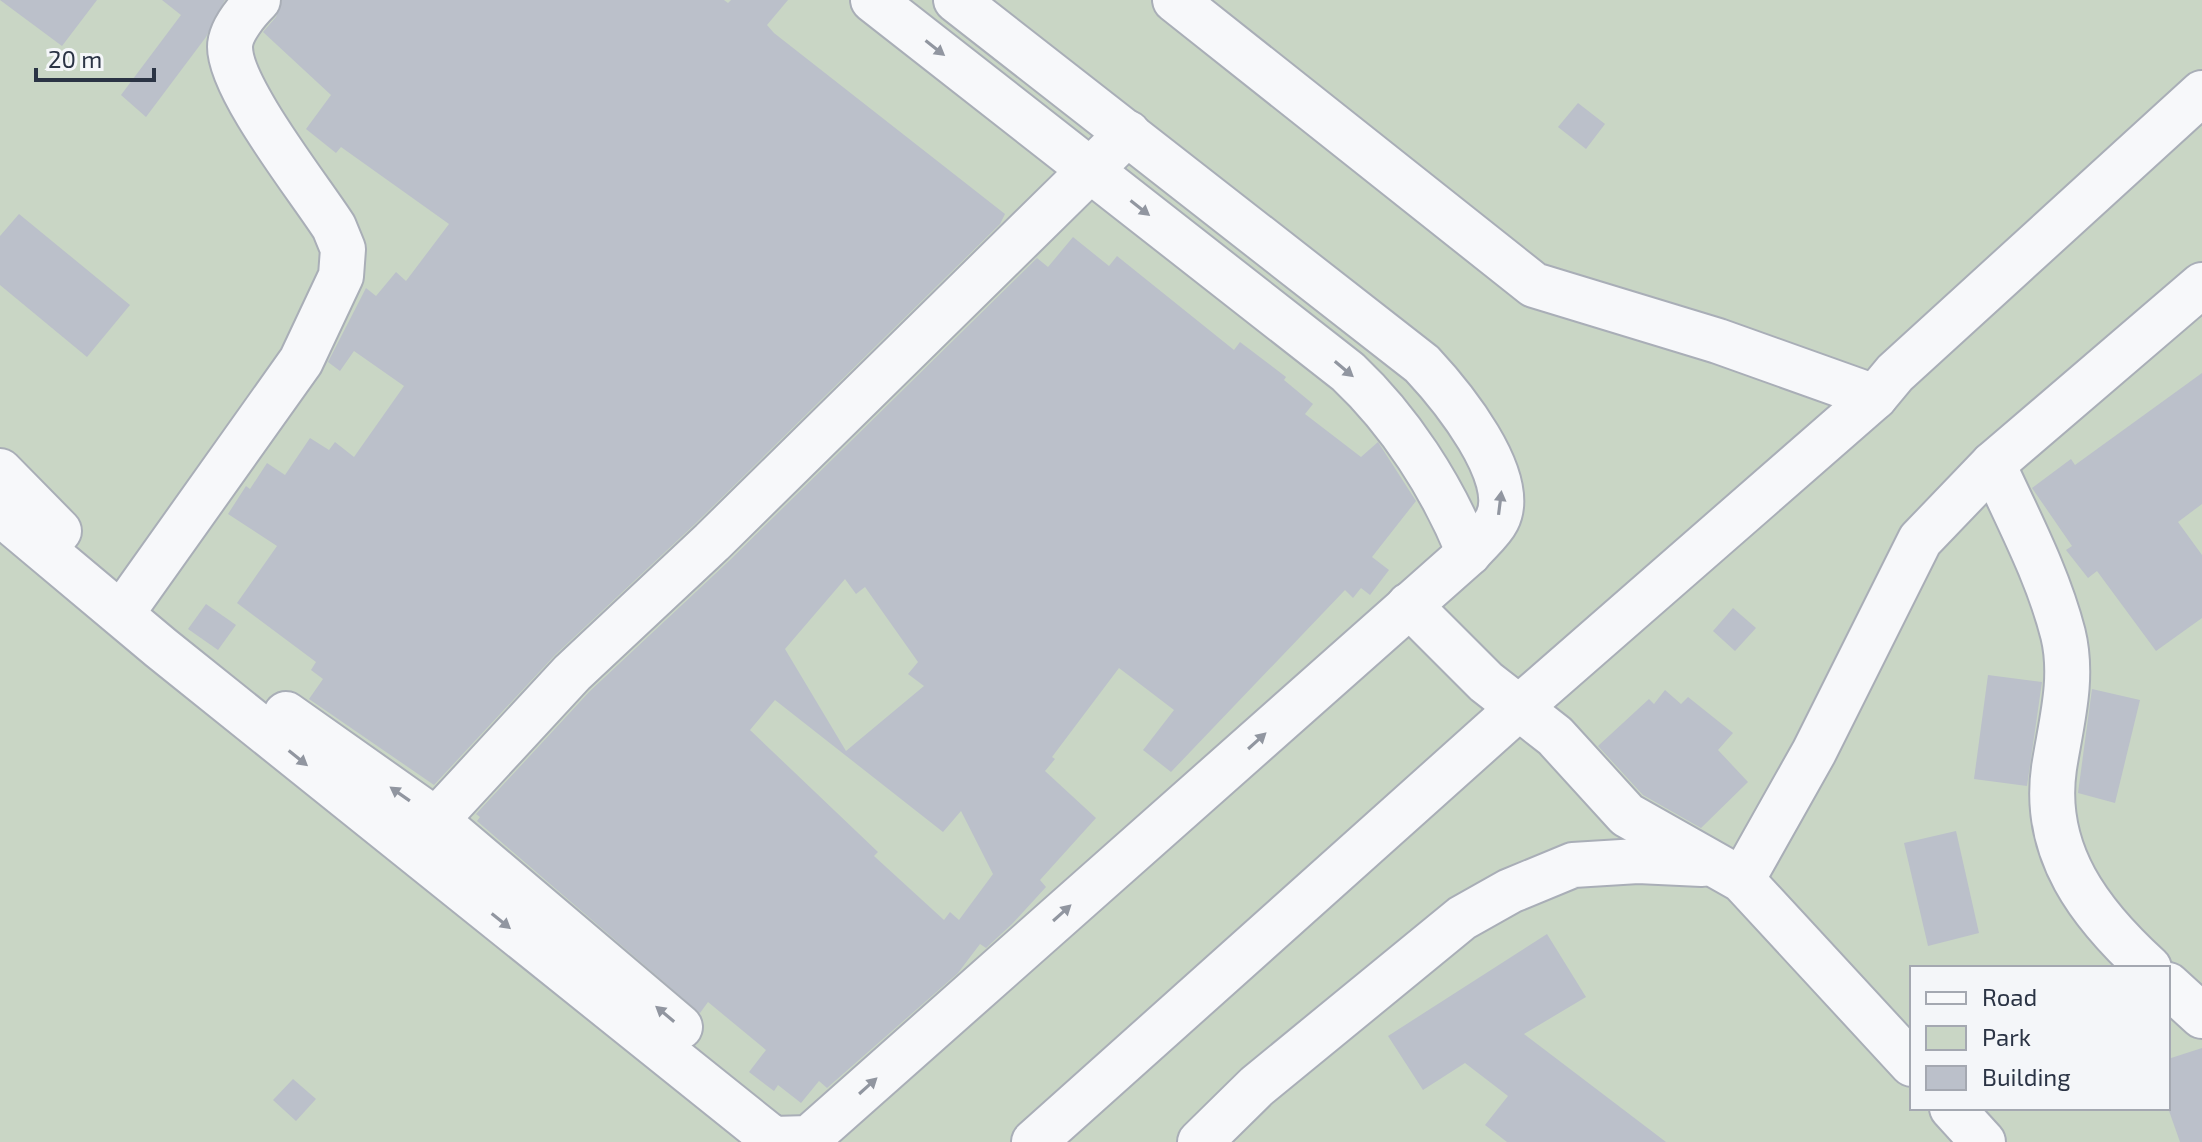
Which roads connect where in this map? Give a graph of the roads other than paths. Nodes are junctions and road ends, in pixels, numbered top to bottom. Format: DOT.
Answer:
graph roads {
  1 [pos="258,0"];
  2 [pos="873,0"];
  3 [pos="956,0"];
  4 [pos="1175,0"];
  5 [pos="2202,93"];
  6 [pos="1128,133"];
  7 [pos="1092,169"];
  8 [pos="2202,285"];
  9 [pos="1875,397"];
  10 [pos="1993,464"];
  11 [pos="0,471"];
  12 [pos="0,513"];
  13 [pos="1469,553"];
  14 [pos="129,603"];
  15 [pos="1409,605"];
  16 [pos="1521,706"];
  17 [pos="436,820"];
  18 [pos="1728,872"];
  19 [pos="2147,966"];
  20 [pos="2170,987"];
  21 [pos="2202,1016"];
  22 [pos="1910,1062"];
  23 [pos="1954,1110"];
  24 [pos="809,1138"];
  25 [pos="1034,1142"];
  26 [pos="1200,1142"];
  27 [pos="1983,1142"];
  1 -- 14 [label="street"];
  2 -- 7 [label="street, one-way"];
  3 -- 6 [label="street"];
  4 -- 9 [label="street"];
  5 -- 9 [label="street"];
  6 -- 7 [label="street"];
  13 -- 6 [label="street, one-way"];
  7 -- 13 [label="street, one-way"];
  7 -- 17 [label="street"];
  8 -- 10 [label="street"];
  9 -- 16 [label="street"];
  10 -- 18 [label="street"];
  10 -- 19 [label="street"];
  11 -- 14 [label="street"];
  12 -- 24 [label="street, one-way"];
  13 -- 15 [label="street"];
  17 -- 14 [label="street, one-way"];
  15 -- 16 [label="street"];
  24 -- 15 [label="street, one-way"];
  16 -- 18 [label="street"];
  16 -- 25 [label="street"];
  24 -- 17 [label="street, one-way"];
  18 -- 22 [label="street"];
  18 -- 26 [label="street"];
  20 -- 21 [label="street"];
  23 -- 27 [label="street"];
}
